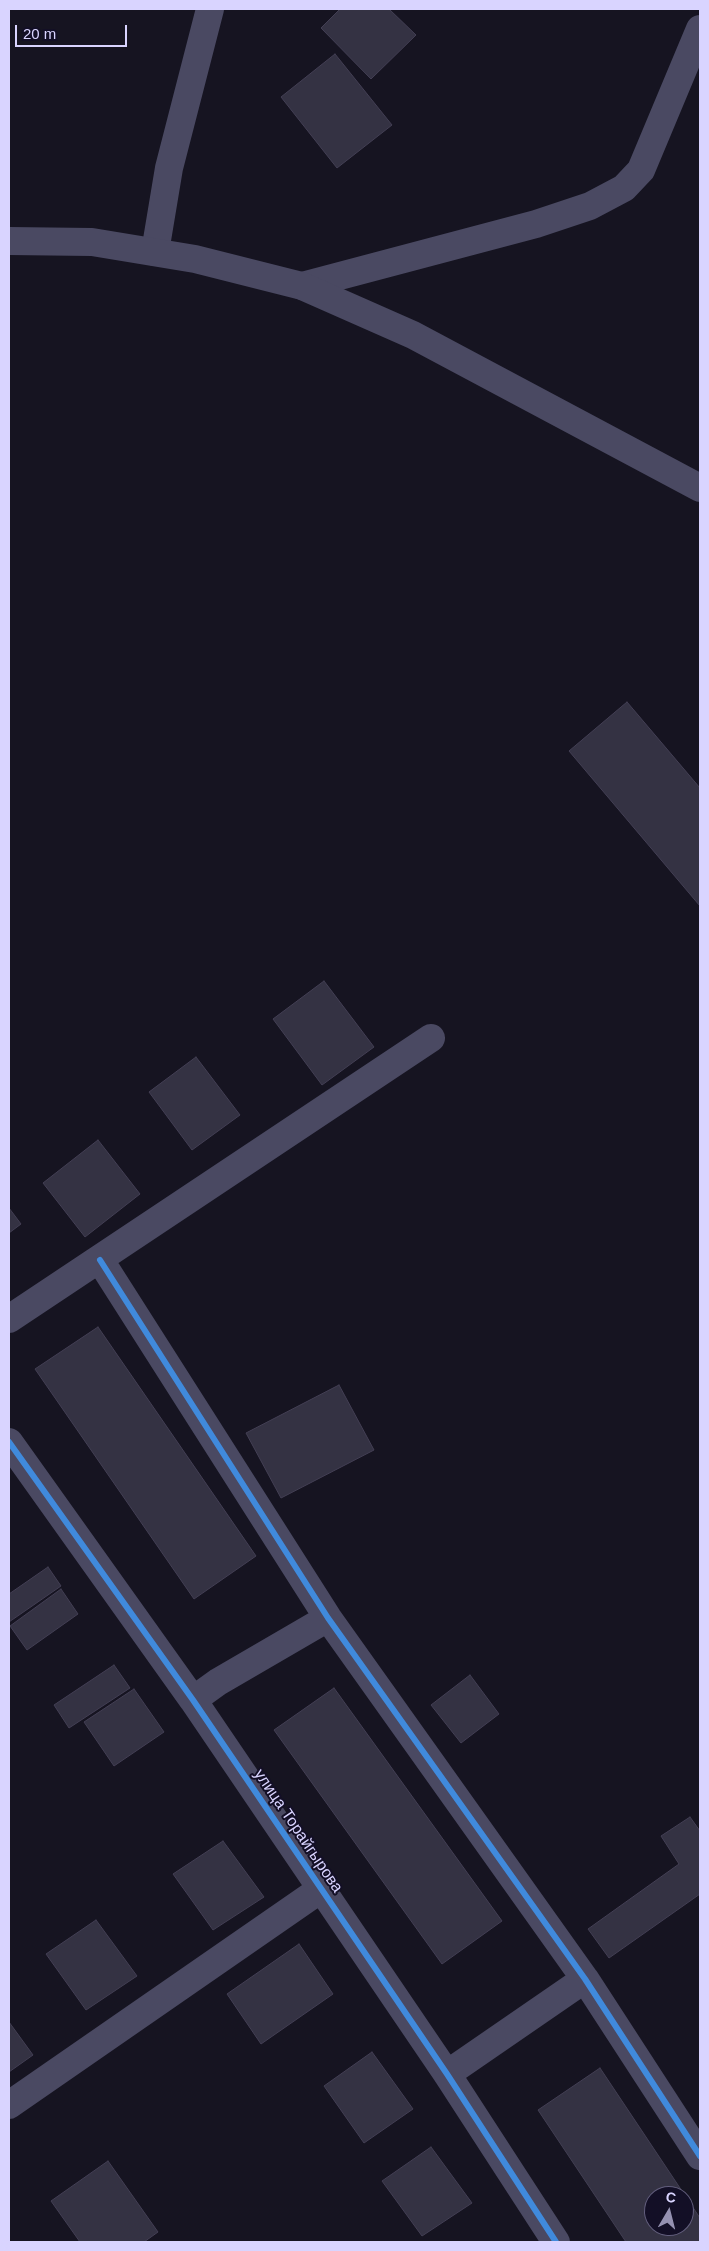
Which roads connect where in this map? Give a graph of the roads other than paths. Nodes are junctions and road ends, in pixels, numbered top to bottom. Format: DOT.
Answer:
graph roads {
  1 [pos="210,9"];
  2 [pos="700,29"];
  3 [pos="9,241"];
  4 [pos="155,252"];
  5 [pos="302,286"];
  6 [pos="700,488"];
  7 [pos="431,1038"];
  8 [pos="100,1260"];
  9 [pos="9,1319"];
  10 [pos="9,1442"];
  11 [pos="328,1618"];
  12 [pos="193,1700"];
  13 [pos="321,1889"];
  14 [pos="585,1979"];
  15 [pos="447,2074"];
  16 [pos="9,2105"];
  17 [pos="700,2156"];
  18 [pos="556,2242"];
  1 -- 4 [label="street"];
  2 -- 5 [label="street"];
  3 -- 4 [label="street"];
  4 -- 5 [label="street"];
  5 -- 6 [label="street"];
  7 -- 8 [label="street"];
  8 -- 9 [label="street"];
  8 -- 11 [label="street"];
  10 -- 12 [label="street, улица Торайгырова"];
  11 -- 12 [label="street"];
  11 -- 14 [label="street"];
  12 -- 13 [label="street, улица Торайгырова"];
  13 -- 15 [label="street, улица Торайгырова"];
  13 -- 16 [label="street"];
  14 -- 15 [label="street"];
  14 -- 17 [label="street"];
  15 -- 18 [label="street, улица Торайгырова"];
}
